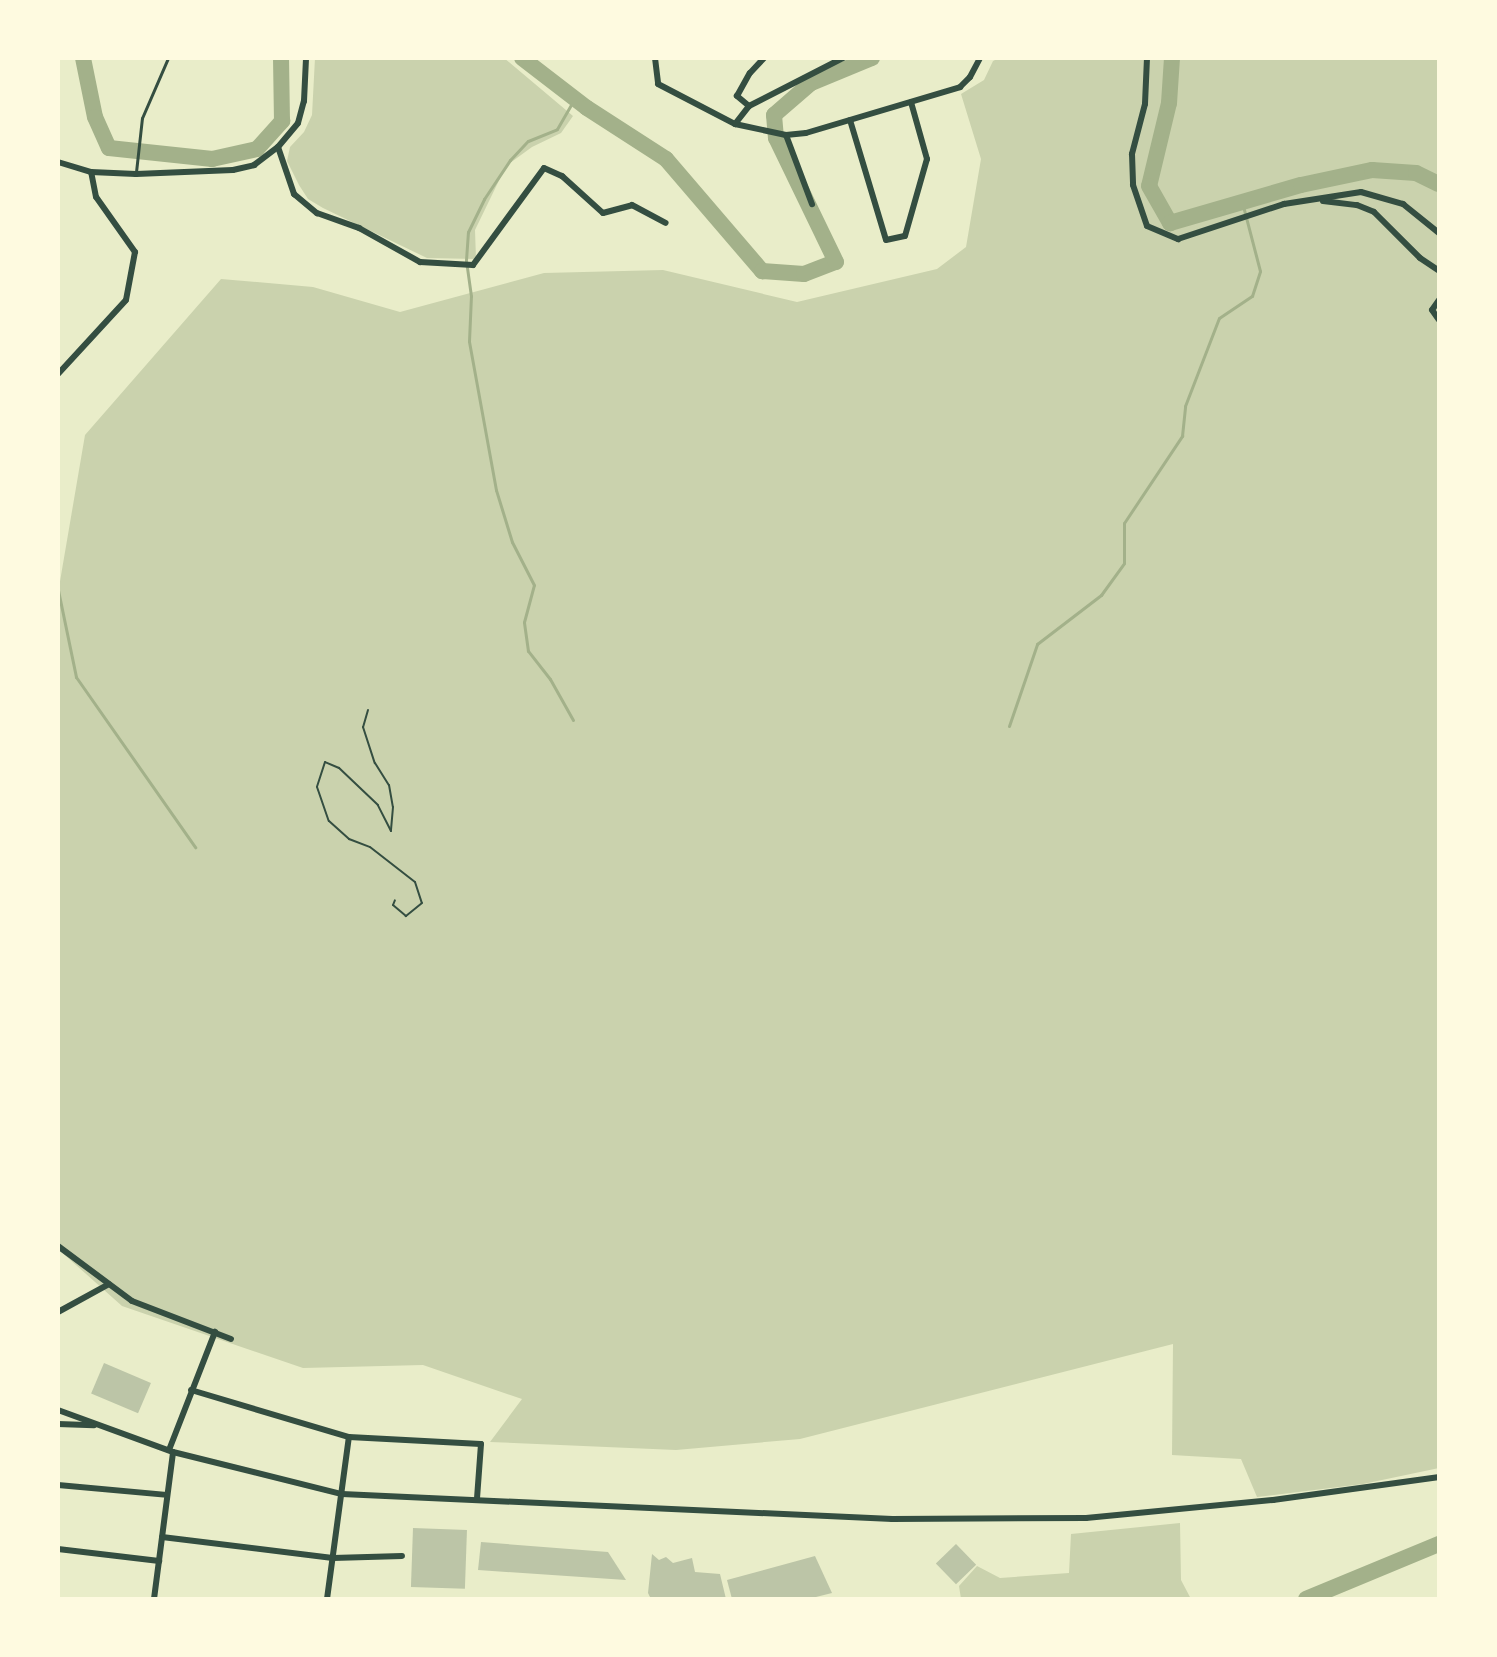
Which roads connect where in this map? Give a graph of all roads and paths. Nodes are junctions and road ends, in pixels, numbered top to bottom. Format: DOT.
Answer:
graph roads {
  1 [pos="168,58"];
  2 [pos="306,58"];
  3 [pos="655,58"];
  4 [pos="764,58"];
  5 [pos="843,58"];
  6 [pos="980,58"];
  7 [pos="1147,58"];
  8 [pos="911,102"];
  9 [pos="749,106"];
  10 [pos="850,120"];
  11 [pos="735,124"];
  12 [pos="783,134"];
  13 [pos="278,147"];
  14 [pos="58,162"];
  15 [pos="91,172"];
  16 [pos="136,174"];
  17 [pos="1308,200"];
  18 [pos="812,204"];
  19 [pos="666,223"];
  20 [pos="1439,233"];
  21 [pos="1439,271"];
  22 [pos="1439,300"];
  23 [pos="1439,320"];
  24 [pos="58,374"];
  25 [pos="368,710"];
  26 [pos="395,900"];
  27 [pos="58,1246"];
  28 [pos="109,1284"];
  29 [pos="58,1312"];
  30 [pos="215,1332"];
  31 [pos="231,1339"];
  32 [pos="191,1390"];
  33 [pos="58,1410"];
  34 [pos="58,1424"];
  35 [pos="109,1428"];
  36 [pos="349,1437"];
  37 [pos="171,1451"];
  38 [pos="1439,1477"];
  39 [pos="58,1485"];
  40 [pos="342,1494"];
  41 [pos="167,1495"];
  42 [pos="477,1498"];
  43 [pos="162,1537"];
  44 [pos="58,1549"];
  45 [pos="402,1556"];
  46 [pos="333,1558"];
  47 [pos="159,1561"];
  48 [pos="154,1599"];
  49 [pos="327,1599"];
  1 -- 16 [label="lane"];
  2 -- 13 [label="street"];
  3 -- 11 [label="street"];
  4 -- 9 [label="street"];
  5 -- 9 [label="street"];
  6 -- 8 [label="street"];
  7 -- 17 [label="street"];
  8 -- 10 [label="street"];
  8 -- 10 [label="street"];
  9 -- 11 [label="street"];
  10 -- 12 [label="street"];
  11 -- 12 [label="street"];
  12 -- 18 [label="street"];
  13 -- 16 [label="street"];
  13 -- 19 [label="street"];
  14 -- 15 [label="street"];
  15 -- 16 [label="street"];
  15 -- 24 [label="street"];
  17 -- 20 [label="street"];
  17 -- 21 [label="street"];
  22 -- 23 [label="street"];
  25 -- 26 [label="path"];
  27 -- 28 [label="street"];
  28 -- 29 [label="street"];
  28 -- 30 [label="street"];
  30 -- 31 [label="street"];
  30 -- 32 [label="street"];
  32 -- 36 [label="street"];
  32 -- 37 [label="street"];
  33 -- 35 [label="street"];
  34 -- 35 [label="street"];
  35 -- 37 [label="street"];
  36 -- 40 [label="street"];
  36 -- 42 [label="street"];
  37 -- 40 [label="street"];
  37 -- 41 [label="street"];
  38 -- 42 [label="street"];
  39 -- 41 [label="street"];
  40 -- 42 [label="street"];
  40 -- 46 [label="street"];
  41 -- 43 [label="street"];
  43 -- 46 [label="street"];
  43 -- 47 [label="street"];
  44 -- 47 [label="street"];
  45 -- 46 [label="street"];
  46 -- 49 [label="street"];
  47 -- 48 [label="street"];
}
